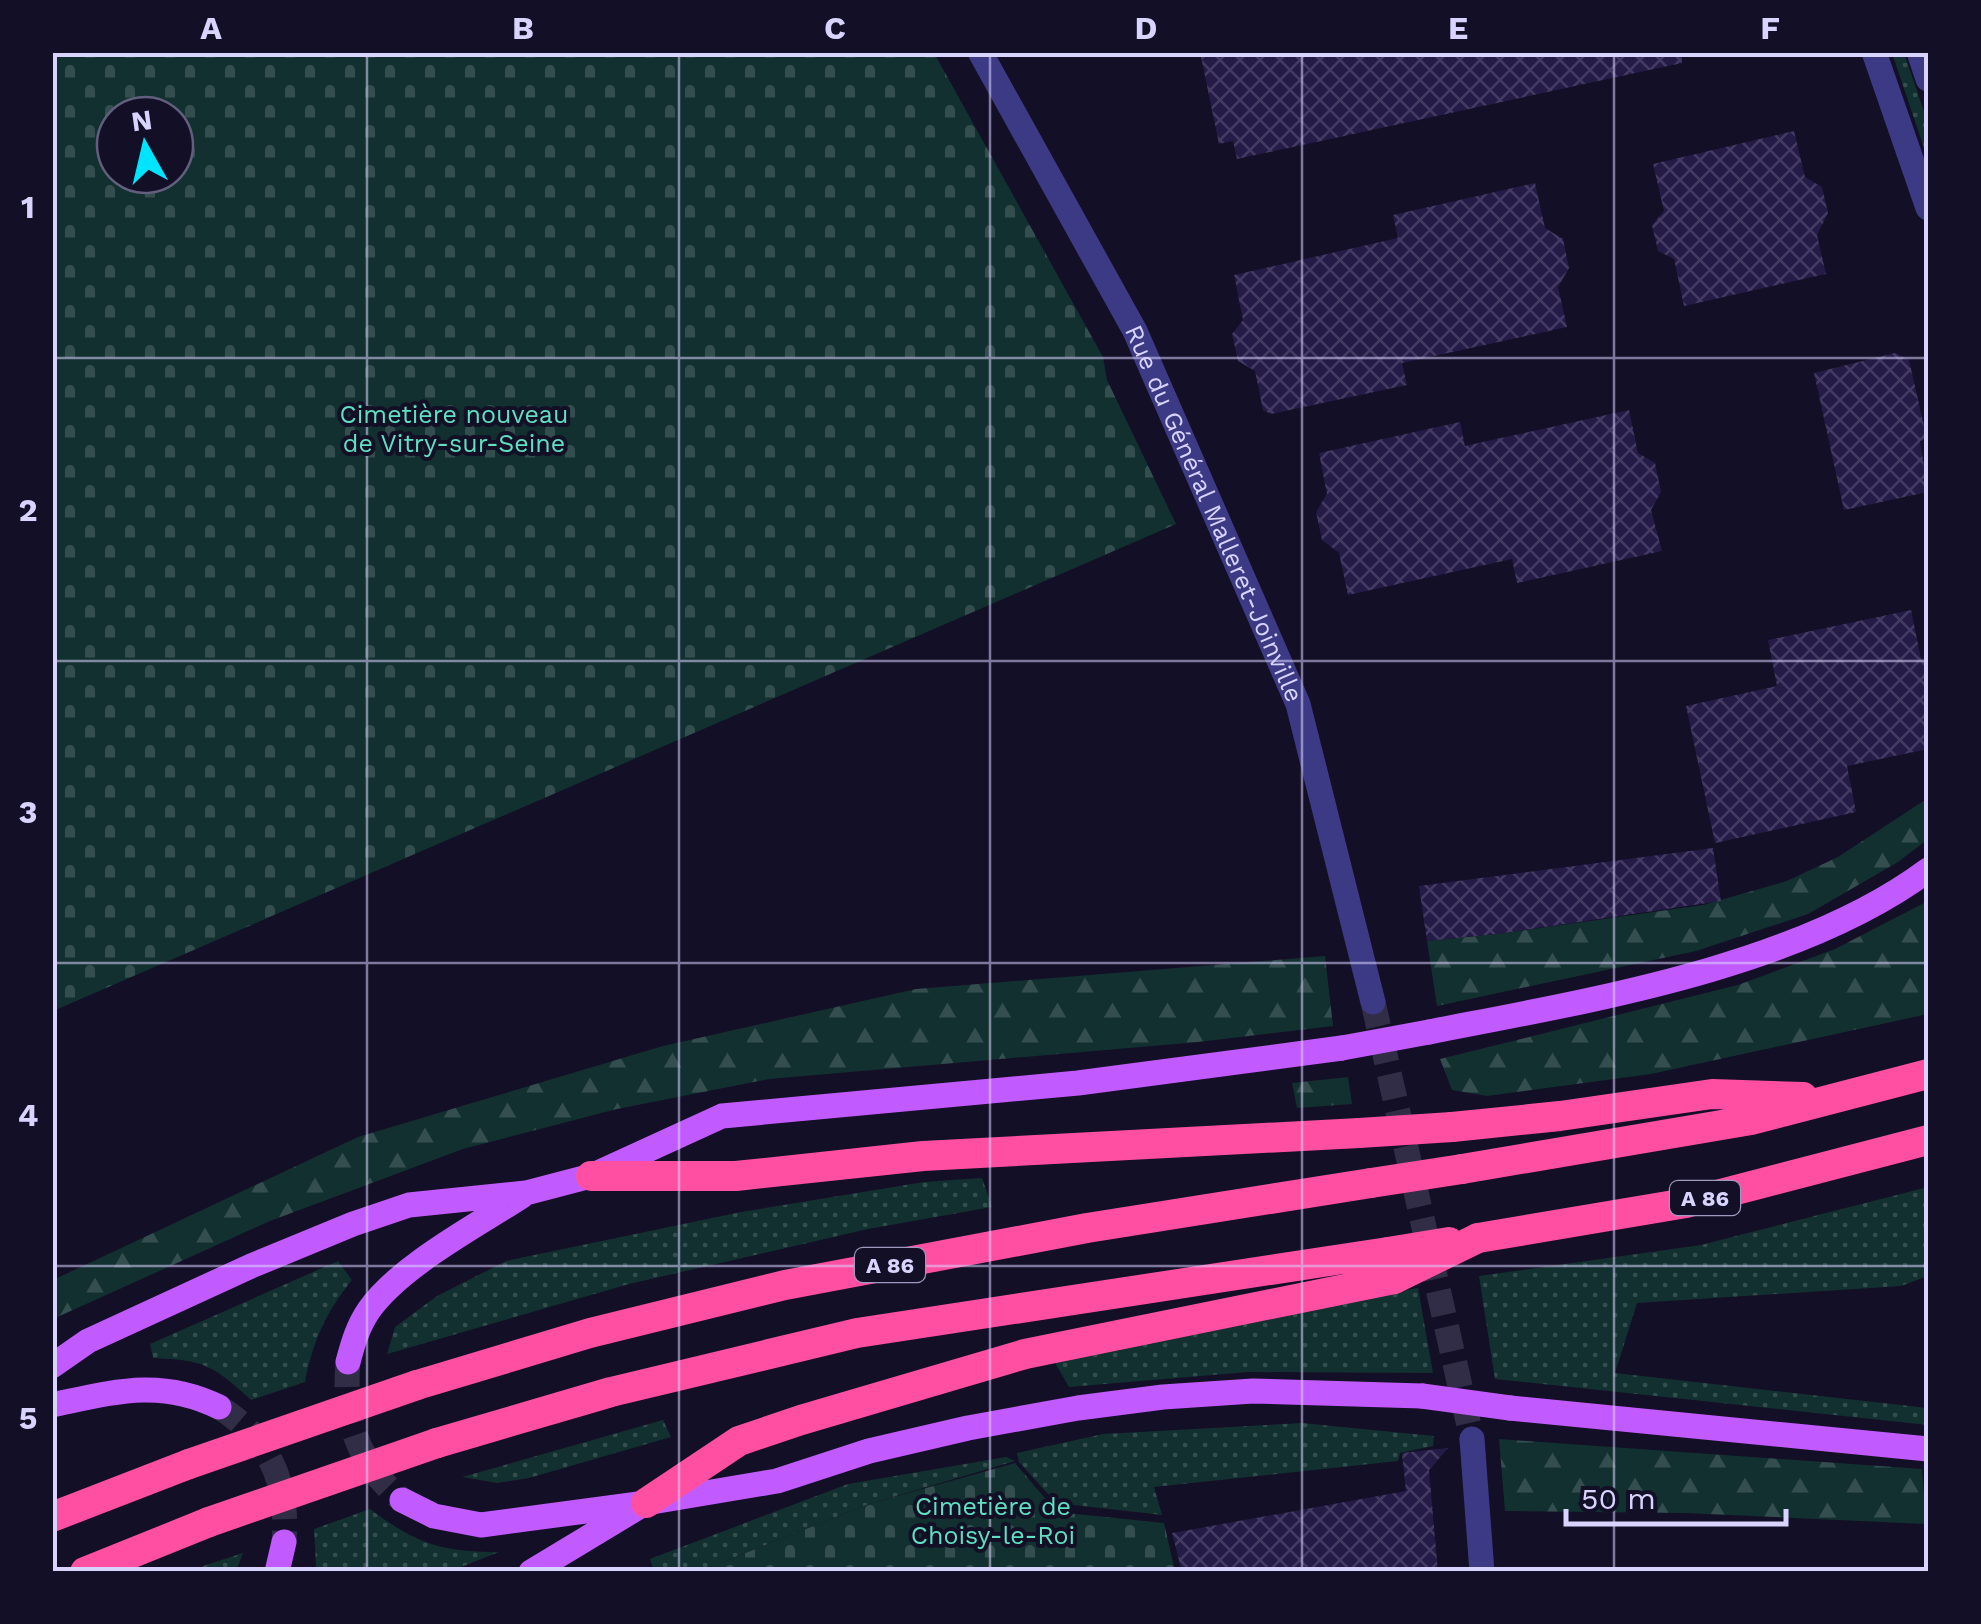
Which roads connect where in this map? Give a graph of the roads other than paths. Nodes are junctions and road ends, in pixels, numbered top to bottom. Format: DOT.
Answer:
graph roads {
  1 [pos="980,52"];
  2 [pos="1874,52"];
  3 [pos="1920,52"];
  4 [pos="1928,80"];
  5 [pos="1928,208"];
  6 [pos="1928,870"];
  7 [pos="1373,1002"];
  8 [pos="1928,1074"];
  9 [pos="1841,1098"];
  10 [pos="1928,1140"];
  11 [pos="591,1176"];
  12 [pos="526,1193"];
  13 [pos="1391,1266"];
  14 [pos="348,1362"];
  15 [pos="52,1366"];
  16 [pos="52,1405"];
  17 [pos="219,1407"];
  18 [pos="1472,1440"];
  19 [pos="1928,1449"];
  20 [pos="402,1500"];
  21 [pos="646,1503"];
  22 [pos="52,1518"];
  23 [pos="284,1542"];
  24 [pos="85,1572"];
  25 [pos="276,1572"];
  26 [pos="531,1572"];
  27 [pos="1482,1572"];
  1 -- 7 [label="street, Rue du Général Malleret-Joinville"];
  2 -- 5 [label="street"];
  3 -- 4 [label="street"];
  6 -- 11 [label="main road, bridge"];
  8 -- 9 [label="highway, A 86"];
  9 -- 11 [label="highway, bridge"];
  9 -- 22 [label="highway, A 86, bridge"];
  10 -- 13 [label="highway, A 86, bridge"];
  11 -- 12 [label="main road"];
  12 -- 14 [label="main road"];
  12 -- 15 [label="main road"];
  13 -- 21 [label="highway"];
  13 -- 24 [label="highway, A 86, bridge"];
  16 -- 17 [label="main road"];
  18 -- 27 [label="street"];
  19 -- 21 [label="main road, bridge"];
  20 -- 21 [label="main road"];
  21 -- 26 [label="main road"];
  23 -- 25 [label="main road"];
}
